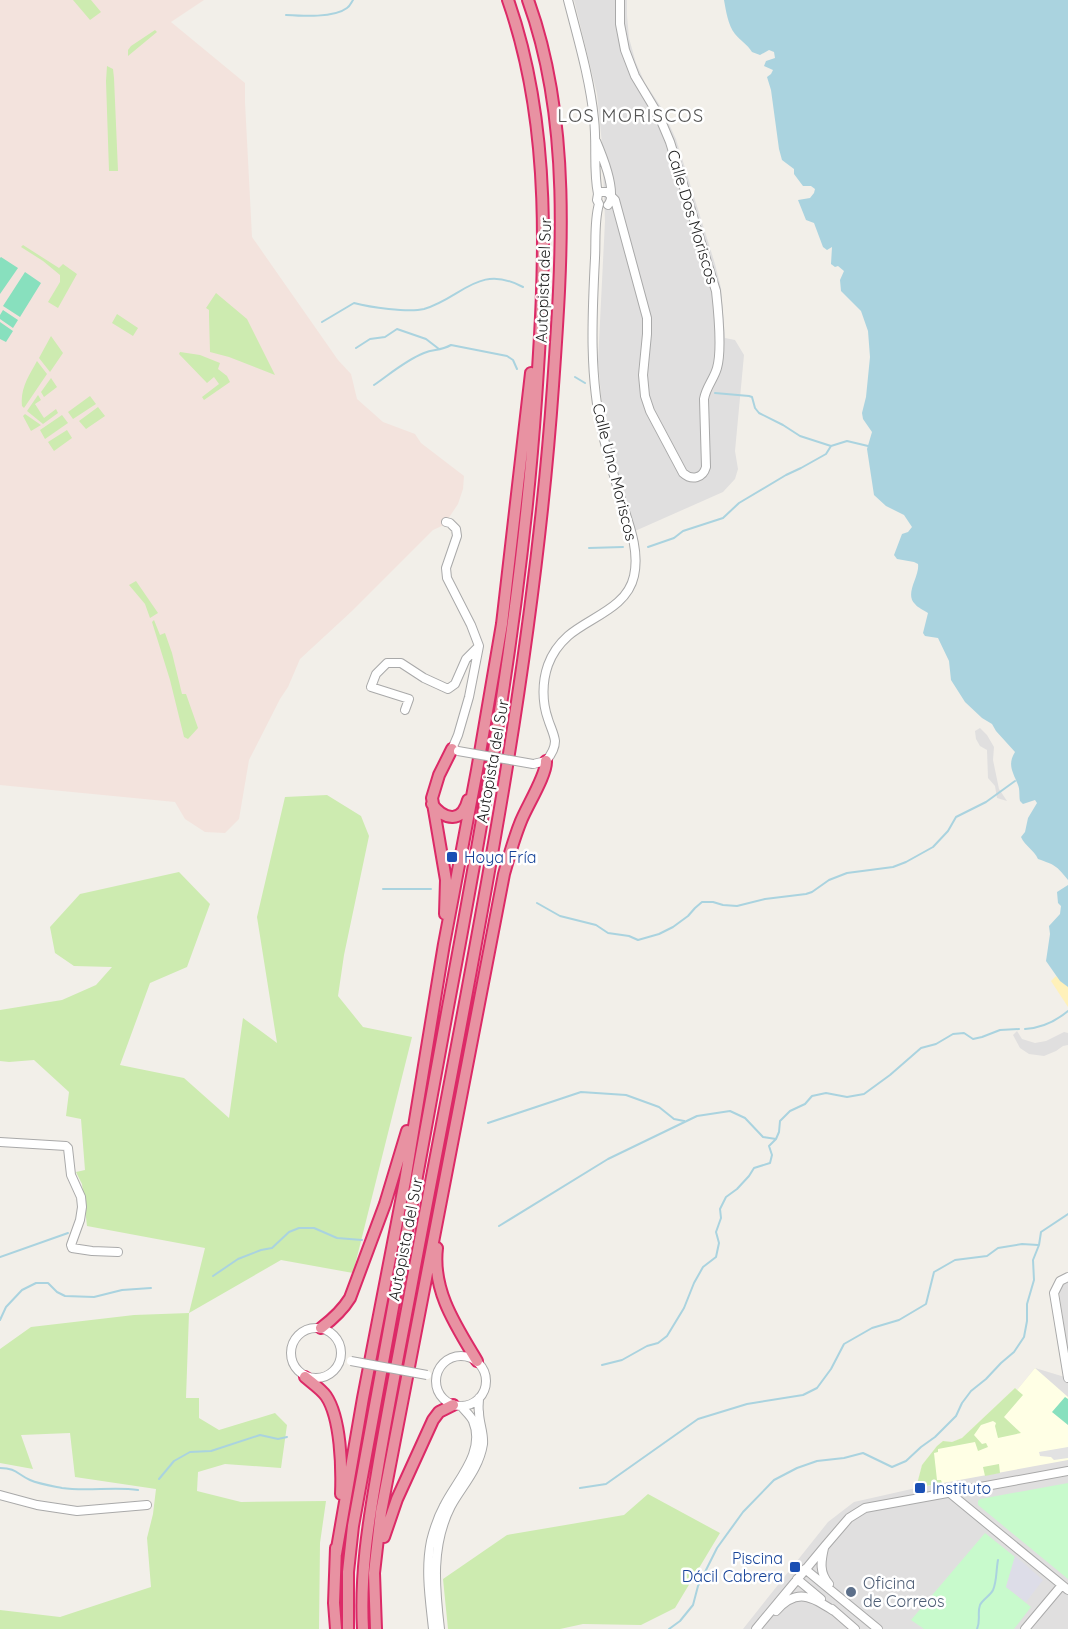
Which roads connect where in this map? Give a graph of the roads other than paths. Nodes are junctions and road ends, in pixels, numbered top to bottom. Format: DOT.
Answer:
graph roads {
  1 [pos="508,0"];
  2 [pos="528,0"];
  3 [pos="568,0"];
  4 [pos="620,0"];
  5 [pos="596,139"];
  6 [pos="598,194"];
  7 [pos="611,196"];
  8 [pos="603,205"];
  9 [pos="618,216"];
  10 [pos="542,278"];
  11 [pos="446,522"];
  12 [pos="479,646"];
  13 [pos="405,710"];
  14 [pos="455,750"];
  15 [pos="546,761"];
  16 [pos="477,770"];
  17 [pos="432,804"];
  18 [pos="444,944"];
  19 [pos="464,1005"];
  20 [pos="420,1091"];
  21 [pos="458,1107"];
  22 [pos="0,1142"];
  23 [pos="445,1182"];
  24 [pos="118,1252"];
  25 [pos="1068,1277"];
  26 [pos="321,1328"];
  27 [pos="341,1359"];
  28 [pos="477,1362"];
  29 [pos="432,1375"];
  30 [pos="305,1377"];
  31 [pos="1068,1378"];
  32 [pos="479,1398"];
  33 [pos="457,1406"];
  34 [pos="1068,1472"];
  35 [pos="951,1494"];
  36 [pos="0,1495"];
  37 [pos="147,1505"];
  38 [pos="825,1546"];
  39 [pos="336,1554"];
  40 [pos="805,1569"];
  41 [pos="797,1579"];
  42 [pos="376,1588"];
  43 [pos="1065,1588"];
  44 [pos="854,1608"];
  45 [pos="834,1611"];
  46 [pos="764,1619"];
  47 [pos="336,1629"];
  48 [pos="348,1629"];
  49 [pos="363,1629"];
  50 [pos="376,1629"];
  51 [pos="433,1629"];
  52 [pos="440,1629"];
  53 [pos="756,1629"];
  54 [pos="855,1629"];
  55 [pos="878,1629"];
  56 [pos="1024,1629"];
  1 -- 10 [label="highway, Autopista del Sur"];
  2 -- 19 [label="highway, Autopista del Sur"];
  3 -- 5 [label="street, Calle Uno Moriscos"];
  4 -- 9 [label="street, Calle Dos Moriscos"];
  5 -- 6 [label="street, Calle Uno Moriscos"];
  5 -- 7 [label="street"];
  6 -- 7 [label="street"];
  6 -- 8 [label="street, Calle Uno Moriscos"];
  7 -- 8 [label="street"];
  7 -- 9 [label="street"];
  8 -- 9 [label="street"];
  8 -- 15 [label="street, Calle Uno Moriscos"];
  10 -- 16 [label="highway"];
  10 -- 48 [label="highway, Autopista del Sur"];
  11 -- 12 [label="street"];
  12 -- 13 [label="street"];
  12 -- 14 [label="street"];
  14 -- 15 [label="street, bridge"];
  14 -- 17 [label="highway"];
  15 -- 21 [label="highway"];
  16 -- 17 [label="highway"];
  16 -- 18 [label="highway"];
  17 -- 18 [label="highway"];
  18 -- 20 [label="highway"];
  19 -- 21 [label="highway"];
  19 -- 49 [label="highway, Autopista del Sur"];
  20 -- 26 [label="highway"];
  20 -- 39 [label="highway"];
  21 -- 23 [label="highway"];
  22 -- 24 [label="street"];
  23 -- 28 [label="highway"];
  23 -- 42 [label="highway"];
  25 -- 31 [label="street"];
  26 -- 27 [label="street"];
  26 -- 30 [label="street"];
  27 -- 29 [label="street, bridge"];
  27 -- 30 [label="street"];
  28 -- 29 [label="street"];
  28 -- 32 [label="street"];
  29 -- 33 [label="street"];
  30 -- 39 [label="highway"];
  32 -- 33 [label="street"];
  32 -- 52 [label="street"];
  33 -- 42 [label="highway"];
  33 -- 51 [label="street"];
  34 -- 35 [label="street"];
  35 -- 38 [label="street"];
  35 -- 43 [label="street"];
  36 -- 37 [label="street"];
  38 -- 40 [label="street"];
  38 -- 44 [label="street"];
  39 -- 47 [label="highway"];
  40 -- 41 [label="street"];
  40 -- 44 [label="street"];
  41 -- 45 [label="street"];
  41 -- 46 [label="street"];
  42 -- 50 [label="highway"];
  43 -- 56 [label="street"];
  44 -- 55 [label="street"];
  45 -- 46 [label="street"];
  45 -- 54 [label="street"];
  46 -- 53 [label="street"];
}
